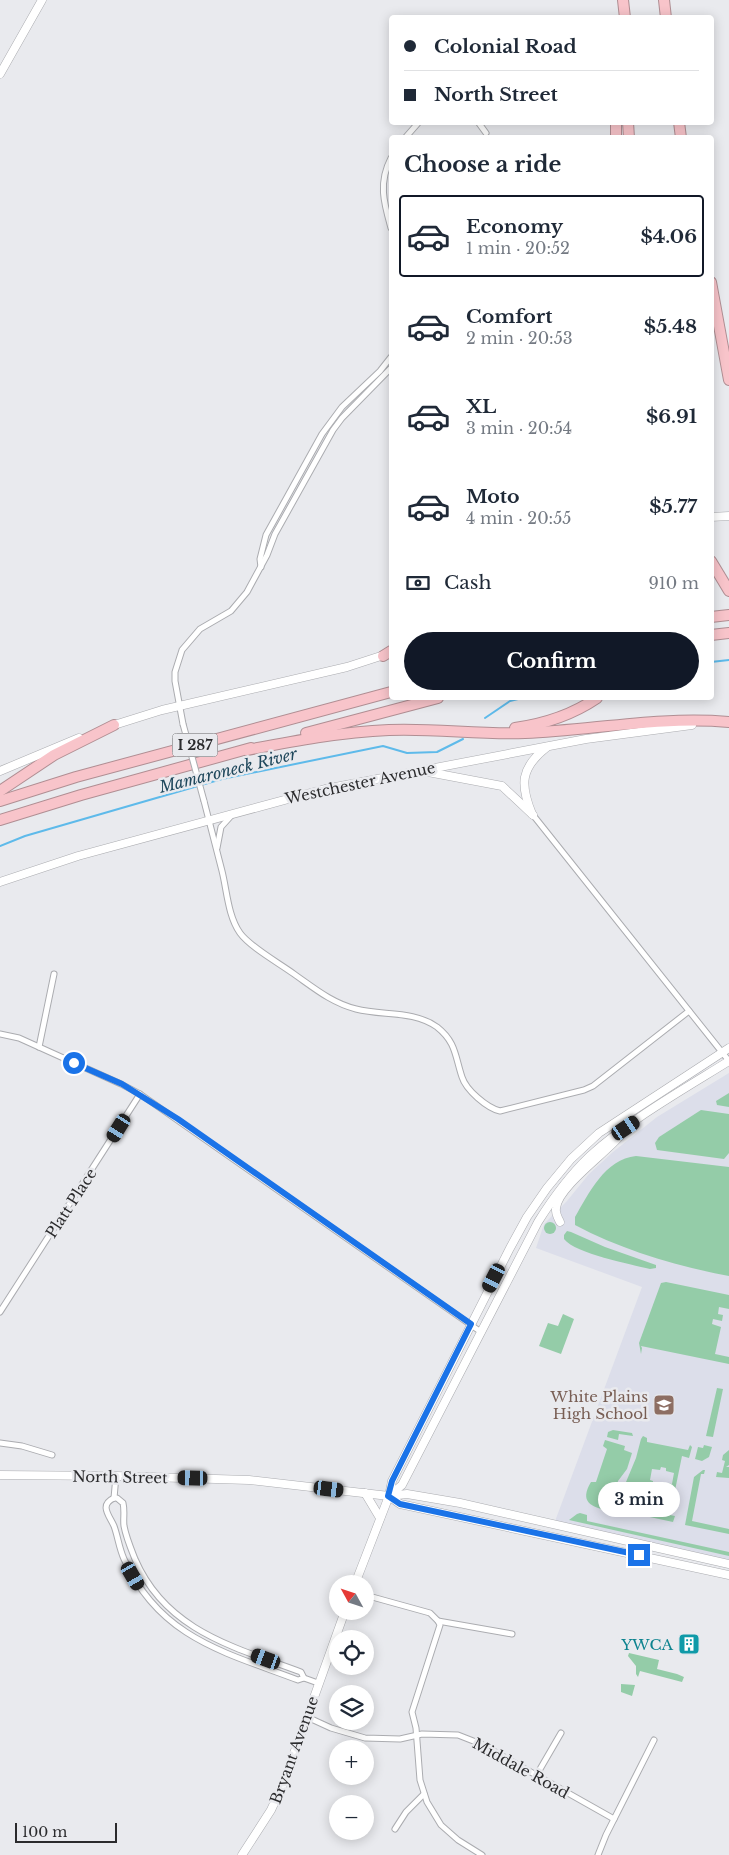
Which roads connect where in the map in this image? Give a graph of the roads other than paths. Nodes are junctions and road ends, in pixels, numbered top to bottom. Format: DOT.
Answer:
graph roads {
  1 [pos="42,0"];
  2 [pos="622,0"];
  3 [pos="664,0"];
  4 [pos="620,15"];
  5 [pos="624,15"];
  6 [pos="666,15"];
  7 [pos="0,74"];
  8 [pos="417,125"];
  9 [pos="480,125"];
  10 [pos="486,133"];
  11 [pos="408,135"];
  12 [pos="389,163"];
  13 [pos="389,215"];
  14 [pos="714,298"];
  15 [pos="389,360"];
  16 [pos="389,370"];
  17 [pos="729,380"];
  18 [pos="729,516"];
  19 [pos="714,517"];
  20 [pos="714,566"];
  21 [pos="261,567"];
  22 [pos="729,591"];
  23 [pos="729,615"];
  24 [pos="714,617"];
  25 [pos="729,633"];
  26 [pos="714,635"];
  27 [pos="389,653"];
  28 [pos="389,693"];
  29 [pos="431,700"];
  30 [pos="591,700"];
  31 [pos="179,706"];
  32 [pos="729,722"];
  33 [pos="114,725"];
  34 [pos="444,730"];
  35 [pos="548,746"];
  36 [pos="247,750"];
  37 [pos="0,771"];
  38 [pos="414,772"];
  39 [pos="0,791"];
  40 [pos="0,801"];
  41 [pos="233,814"];
  42 [pos="533,815"];
  43 [pos="0,820"];
  44 [pos="209,820"];
  45 [pos="217,851"];
  46 [pos="0,882"];
  47 [pos="54,974"];
  48 [pos="689,1011"];
  49 [pos="0,1034"];
  50 [pos="39,1047"];
  51 [pos="726,1050"];
  52 [pos="729,1061"];
  53 [pos="140,1094"];
  54 [pos="626,1128"];
  55 [pos="560,1222"];
  56 [pos="0,1312"];
  57 [pos="471,1324"];
  58 [pos="481,1332"];
  59 [pos="0,1443"];
  60 [pos="52,1455"];
  61 [pos="0,1475"];
  62 [pos="116,1476"];
  63 [pos="366,1493"];
  64 [pos="388,1496"];
  65 [pos="114,1498"];
  66 [pos="380,1518"];
  67 [pos="124,1525"];
  68 [pos="114,1527"];
  69 [pos="729,1564"];
  70 [pos="358,1575"];
  71 [pos="729,1575"];
  72 [pos="151,1586"];
  73 [pos="143,1592"];
  74 [pos="374,1597"];
  75 [pos="342,1620"];
  76 [pos="438,1621"];
  77 [pos="512,1634"];
  78 [pos="215,1640"];
  79 [pos="212,1648"];
  80 [pos="304,1678"];
  81 [pos="318,1683"];
  82 [pos="307,1717"];
  83 [pos="561,1733"];
  84 [pos="416,1735"];
  85 [pos="654,1740"];
  86 [pos="536,1776"];
  87 [pos="424,1794"];
  88 [pos="614,1819"];
  89 [pos="394,1829"];
  90 [pos="242,1855"];
  91 [pos="482,1855"];
  92 [pos="598,1855"];
  1 -- 7 [label="main road"];
  2 -- 4 [label="highway"];
  2 -- 5 [label="highway"];
  3 -- 6 [label="highway"];
  8 -- 11 [label="street"];
  9 -- 10 [label="street"];
  12 -- 13 [label="street"];
  14 -- 17 [label="highway"];
  15 -- 21 [label="street"];
  16 -- 21 [label="street"];
  18 -- 19 [label="main road"];
  20 -- 22 [label="highway"];
  21 -- 31 [label="street"];
  23 -- 24 [label="highway"];
  25 -- 26 [label="highway"];
  27 -- 31 [label="main road"];
  28 -- 40 [label="highway, I 287"];
  29 -- 36 [label="highway, I 287"];
  30 -- 34 [label="highway"];
  31 -- 33 [label="main road"];
  31 -- 44 [label="street, bridge"];
  32 -- 34 [label="highway"];
  32 -- 35 [label="main road, Westchester Avenue"];
  33 -- 37 [label="main road"];
  33 -- 39 [label="highway"];
  34 -- 36 [label="highway"];
  35 -- 38 [label="main road, Westchester Avenue"];
  35 -- 42 [label="main road"];
  36 -- 43 [label="highway, I 287"];
  38 -- 41 [label="main road, Westchester Avenue"];
  38 -- 42 [label="main road"];
  41 -- 44 [label="main road, Westchester Avenue"];
  41 -- 45 [label="street"];
  42 -- 48 [label="street"];
  44 -- 45 [label="street"];
  44 -- 46 [label="main road, Westchester Avenue"];
  45 -- 48 [label="street"];
  47 -- 50 [label="street"];
  48 -- 51 [label="street"];
  49 -- 50 [label="street"];
  50 -- 53 [label="street"];
  51 -- 52 [label="street"];
  51 -- 57 [label="main road"];
  52 -- 54 [label="main road"];
  53 -- 56 [label="street, Platt Place"];
  53 -- 57 [label="street"];
  54 -- 55 [label="main road"];
  54 -- 58 [label="main road"];
  57 -- 58 [label="street"];
  57 -- 64 [label="main road"];
  58 -- 64 [label="main road"];
  59 -- 60 [label="street"];
  61 -- 62 [label="main road, North Street"];
  62 -- 63 [label="main road, North Street"];
  62 -- 65 [label="street"];
  63 -- 64 [label="main road, North Street"];
  63 -- 66 [label="main road"];
  64 -- 66 [label="main road"];
  64 -- 69 [label="main road, North Street"];
  64 -- 71 [label="main road, North Street"];
  65 -- 67 [label="street"];
  65 -- 68 [label="street"];
  66 -- 70 [label="main road"];
  67 -- 68 [label="street"];
  67 -- 72 [label="street"];
  68 -- 73 [label="street"];
  72 -- 73 [label="street"];
  72 -- 78 [label="street"];
  73 -- 79 [label="street"];
  74 -- 76 [label="street"];
  75 -- 81 [label="main road, Bryant Avenue"];
  76 -- 77 [label="street"];
  76 -- 84 [label="street"];
  78 -- 79 [label="street"];
  78 -- 80 [label="street"];
  79 -- 80 [label="street"];
  80 -- 81 [label="street"];
  81 -- 82 [label="main road, Bryant Avenue"];
  82 -- 84 [label="street, Middale Road"];
  82 -- 90 [label="main road, Bryant Avenue"];
  83 -- 86 [label="street"];
  84 -- 86 [label="street, Middale Road"];
  84 -- 87 [label="street"];
  85 -- 88 [label="street"];
  86 -- 88 [label="street, Middale Road"];
  87 -- 89 [label="street"];
  87 -- 91 [label="street"];
  88 -- 92 [label="street"];
}
